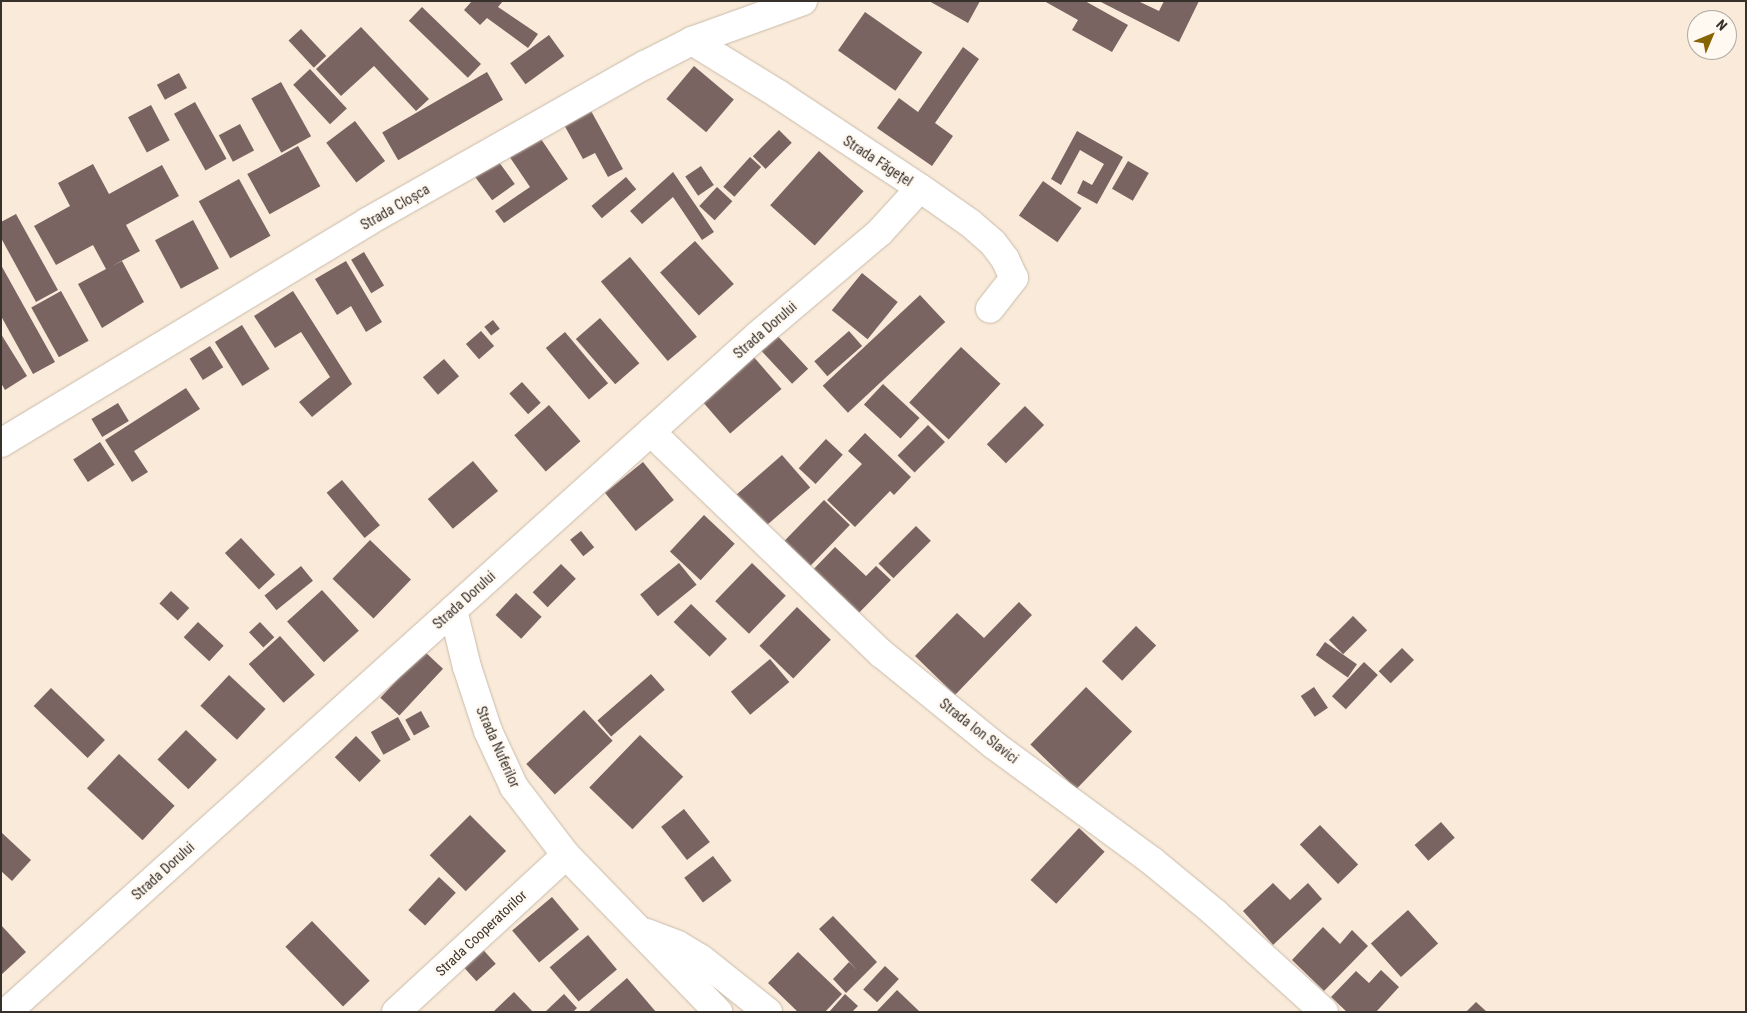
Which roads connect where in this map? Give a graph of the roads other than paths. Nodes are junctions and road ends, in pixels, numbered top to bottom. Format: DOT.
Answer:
graph roads {
  1 [pos="803,1"];
  2 [pos="692,41"];
  3 [pos="920,188"];
  4 [pos="990,309"];
  5 [pos="651,432"];
  6 [pos="1,442"];
  7 [pos="453,610"];
  8 [pos="566,855"];
  9 [pos="640,931"];
  10 [pos="705,1008"];
  11 [pos="7,1012"];
  12 [pos="396,1012"];
  13 [pos="768,1012"];
  14 [pos="1324,1012"];
  1 -- 2 [label="street, Strada Cloșca"];
  2 -- 3 [label="street, Strada Făgețel"];
  2 -- 6 [label="street, Strada Cloșca"];
  3 -- 4 [label="street, Strada Făgețel"];
  3 -- 5 [label="street, Strada Dorului"];
  5 -- 7 [label="street, Strada Dorului"];
  5 -- 14 [label="street, Strada Ion Slavici"];
  7 -- 8 [label="street, Strada Nuferilor"];
  7 -- 11 [label="street, Strada Dorului"];
  8 -- 9 [label="street, Strada Nuferilor"];
  8 -- 12 [label="street, Strada Cooperatorilor"];
  9 -- 10 [label="street, Strada Nuferilor"];
  9 -- 13 [label="street, Strada Nuferilor"];
}
